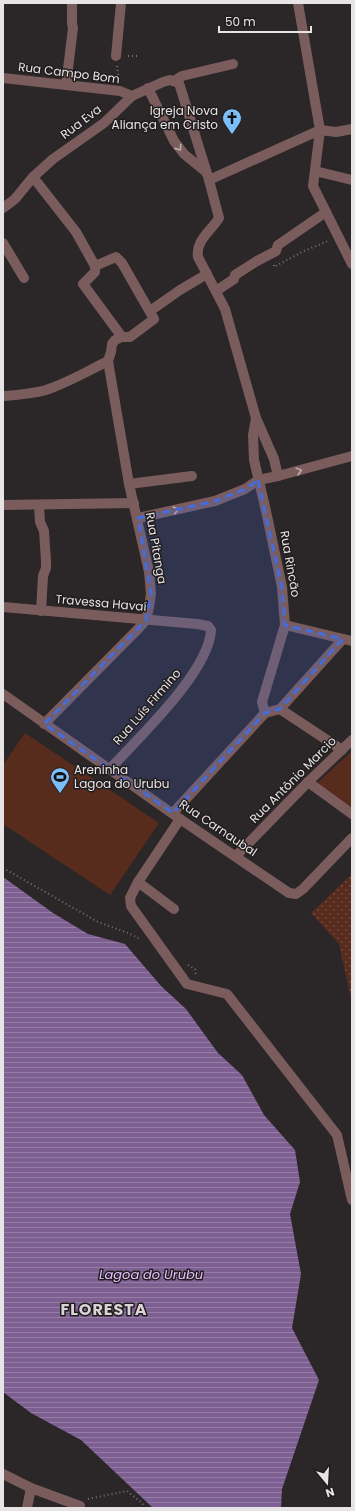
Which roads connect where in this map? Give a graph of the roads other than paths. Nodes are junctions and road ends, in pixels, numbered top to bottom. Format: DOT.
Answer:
graph roads {
  1 [pos="72,3"];
  2 [pos="122,3"];
  3 [pos="298,3"];
  4 [pos="116,56"];
  5 [pos="233,64"];
  6 [pos="3,78"];
  7 [pos="174,81"];
  8 [pos="66,85"];
  9 [pos="148,88"];
  10 [pos="132,96"];
  11 [pos="352,129"];
  12 [pos="320,130"];
  13 [pos="315,171"];
  14 [pos="207,176"];
  15 [pos="33,177"];
  16 [pos="352,180"];
  17 [pos="3,208"];
  18 [pos="326,212"];
  19 [pos="3,243"];
  20 [pos="352,264"];
  21 [pos="96,266"];
  22 [pos="207,274"];
  23 [pos="24,278"];
  24 [pos="216,291"];
  25 [pos="150,311"];
  26 [pos="122,337"];
  27 [pos="108,362"];
  28 [pos="3,396"];
  29 [pos="256,418"];
  30 [pos="352,456"];
  31 [pos="192,476"];
  32 [pos="278,476"];
  33 [pos="258,480"];
  34 [pos="129,484"];
  35 [pos="134,503"];
  36 [pos="3,505"];
  37 [pos="39,505"];
  38 [pos="138,518"];
  39 [pos="3,607"];
  40 [pos="41,611"];
  41 [pos="146,620"];
  42 [pos="197,624"];
  43 [pos="285,625"];
  44 [pos="347,640"];
  45 [pos="3,694"];
  46 [pos="280,709"];
  47 [pos="265,713"];
  48 [pos="44,724"];
  49 [pos="352,740"];
  50 [pos="342,750"];
  51 [pos="109,770"];
  52 [pos="308,782"];
  53 [pos="352,814"];
  54 [pos="176,816"];
  55 [pos="352,838"];
  56 [pos="236,856"];
  57 [pos="138,882"];
  58 [pos="174,909"];
  59 [pos="352,1200"];
  60 [pos="3,1474"];
  61 [pos="31,1488"];
  62 [pos="80,1506"];
  63 [pos="27,1508"];
  1 -- 8 [label="street"];
  2 -- 4 [label="street"];
  3 -- 12 [label="street"];
  5 -- 7 [label="street, Rua Eva"];
  6 -- 8 [label="street, Rua Campo Bom"];
  7 -- 9 [label="street, Rua Eva"];
  7 -- 14 [label="street, Rua Rincão"];
  8 -- 10 [label="street, Rua Campo Bom"];
  9 -- 10 [label="street, Rua Eva"];
  9 -- 14 [label="street, one-way"];
  10 -- 15 [label="street, Rua Eva"];
  11 -- 12 [label="street"];
  12 -- 13 [label="street"];
  12 -- 14 [label="street"];
  13 -- 16 [label="street"];
  13 -- 18 [label="street"];
  14 -- 22 [label="street, Rua Rincão"];
  15 -- 17 [label="street, Rua Eva"];
  15 -- 21 [label="street"];
  18 -- 20 [label="street"];
  18 -- 24 [label="street"];
  19 -- 23 [label="street"];
  21 -- 25 [label="street"];
  21 -- 26 [label="street"];
  22 -- 24 [label="street, Rua Rincão"];
  22 -- 25 [label="street"];
  24 -- 29 [label="street, Rua Rincão"];
  25 -- 26 [label="street"];
  26 -- 27 [label="street"];
  27 -- 28 [label="street"];
  27 -- 34 [label="street, Rua Pitanga"];
  29 -- 32 [label="street, Rua Rincão"];
  29 -- 33 [label="street, Rua Rincão"];
  32 -- 30 [label="street, one-way"];
  31 -- 34 [label="street"];
  32 -- 33 [label="street"];
  38 -- 33 [label="street, one-way"];
  33 -- 43 [label="street, Rua Rincão"];
  34 -- 35 [label="street, Rua Pitanga"];
  35 -- 37 [label="street"];
  35 -- 38 [label="street, Rua Pitanga"];
  36 -- 37 [label="street"];
  37 -- 40 [label="street"];
  38 -- 41 [label="street, Rua Pitanga"];
  39 -- 40 [label="street, Travessa Havaí"];
  40 -- 41 [label="street, Travessa Havaí"];
  41 -- 42 [label="street, Travessa Havaí"];
  41 -- 48 [label="street"];
  42 -- 51 [label="street, Rua Luís Firmino"];
  43 -- 44 [label="street"];
  43 -- 47 [label="street, Rua Rincão"];
  44 -- 46 [label="street"];
  45 -- 48 [label="street, Rua Carnaubal"];
  46 -- 47 [label="street"];
  46 -- 50 [label="street"];
  47 -- 54 [label="street"];
  48 -- 51 [label="street, Rua Carnaubal"];
  49 -- 50 [label="street, Rua Antônio Marcio"];
  50 -- 52 [label="street, Rua Antônio Marcio"];
  51 -- 54 [label="street, Rua Carnaubal"];
  52 -- 53 [label="street"];
  52 -- 56 [label="street, Rua Antônio Marcio"];
  54 -- 56 [label="street, Rua Carnaubal"];
  54 -- 57 [label="street"];
  55 -- 56 [label="street, Rua Carnaubal"];
  57 -- 58 [label="street"];
  57 -- 59 [label="street"];
  60 -- 61 [label="street"];
  61 -- 62 [label="street"];
  61 -- 63 [label="street"];
}
